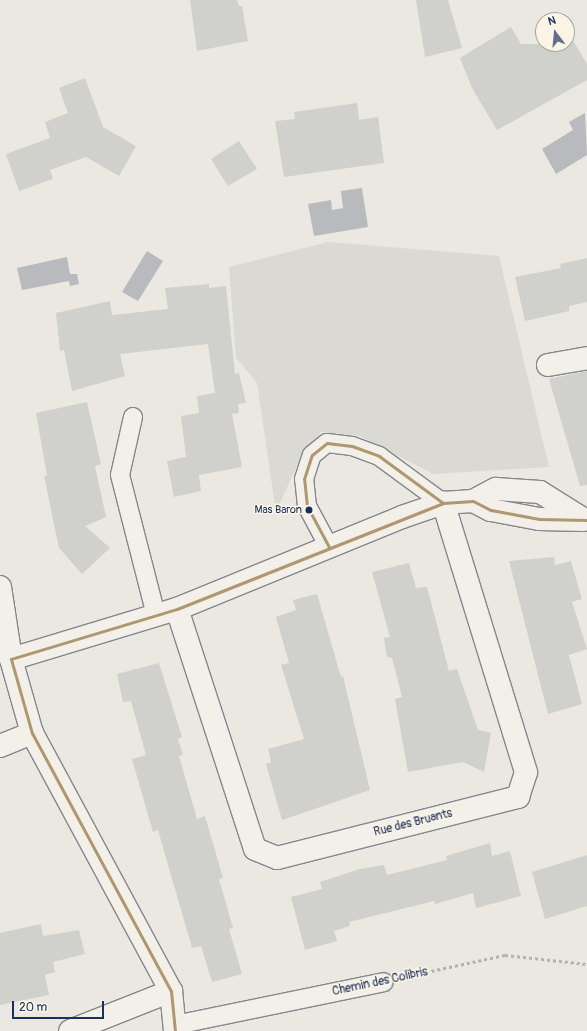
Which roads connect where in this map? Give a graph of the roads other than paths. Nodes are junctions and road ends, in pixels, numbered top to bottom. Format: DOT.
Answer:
graph roads {
  1 [pos="587,358"];
  2 [pos="548,365"];
  3 [pos="133,417"];
  4 [pos="443,503"];
  5 [pos="585,520"];
  6 [pos="329,548"];
  7 [pos="0,587"];
  8 [pos="177,609"];
  9 [pos="156,615"];
  10 [pos="11,659"];
  11 [pos="32,733"];
  12 [pos="0,746"];
  13 [pos="384,982"];
  14 [pos="171,990"];
  15 [pos="175,1028"];
  16 [pos="70,1031"];
  1 -- 2 [label="street"];
  3 -- 9 [label="lane"];
  4 -- 5 [label="street"];
  4 -- 6 [label="street"];
  4 -- 6 [label="lane"];
  4 -- 8 [label="street, Rue des Bruants"];
  6 -- 8 [label="street"];
  7 -- 10 [label="street"];
  8 -- 9 [label="street"];
  9 -- 10 [label="street"];
  10 -- 11 [label="street"];
  11 -- 12 [label="street"];
  11 -- 14 [label="street"];
  13 -- 15 [label="lane, Chemin des Colibris"];
  14 -- 15 [label="street"];
  14 -- 16 [label="street"];
}
